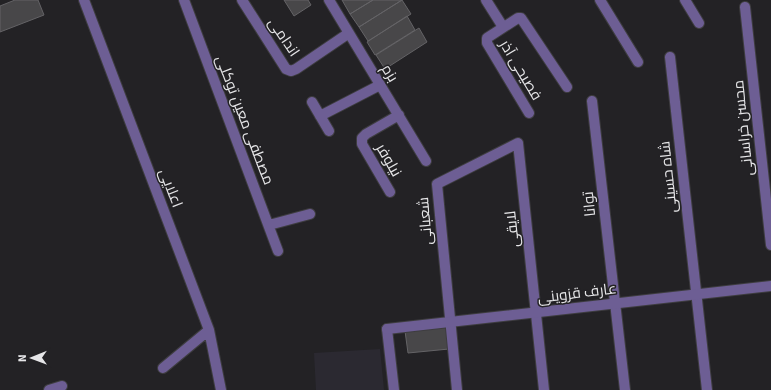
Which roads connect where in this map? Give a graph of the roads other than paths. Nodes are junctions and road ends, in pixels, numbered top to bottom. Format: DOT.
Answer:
graph roads {
  1 [pos="84,0"];
  2 [pos="184,0"];
  3 [pos="242,0"];
  4 [pos="329,0"];
  5 [pos="486,0"];
  6 [pos="600,0"];
  7 [pos="685,0"];
  8 [pos="745,7"];
  9 [pos="699,22"];
  10 [pos="503,27"];
  11 [pos="349,33"];
  12 [pos="670,57"];
  13 [pos="638,62"];
  14 [pos="380,85"];
  15 [pos="567,87"];
  16 [pos="592,101"];
  17 [pos="312,102"];
  18 [pos="529,113"];
  19 [pos="399,115"];
  20 [pos="320,116"];
  21 [pos="329,131"];
  22 [pos="518,143"];
  23 [pos="426,161"];
  24 [pos="390,192"];
  25 [pos="310,214"];
  26 [pos="268,225"];
  27 [pos="771,245"];
  28 [pos="278,250"];
  29 [pos="771,286"];
  30 [pos="696,294"];
  31 [pos="615,304"];
  32 [pos="536,313"];
  33 [pos="450,322"];
  34 [pos="209,330"];
  35 [pos="163,368"];
  36 [pos="62,386"];
  37 [pos="49,390"];
  38 [pos="221,390"];
  39 [pos="394,390"];
  40 [pos="457,390"];
  41 [pos="544,390"];
  42 [pos="625,390"];
  43 [pos="706,390"];
  1 -- 34 [label="street, اعلایی"];
  2 -- 26 [label="street, مصطفی معین توکلی"];
  3 -- 11 [label="street, اندامی"];
  4 -- 11 [label="street, بزم"];
  5 -- 10 [label="street"];
  6 -- 13 [label="street"];
  7 -- 9 [label="street"];
  8 -- 27 [label="street, محسن خراسانی"];
  10 -- 15 [label="street"];
  10 -- 18 [label="street, فصیحی آذر"];
  11 -- 14 [label="street, بزم"];
  12 -- 30 [label="street, شاه حسینی"];
  14 -- 19 [label="street, بزم"];
  14 -- 20 [label="street"];
  16 -- 31 [label="street, توانا"];
  17 -- 20 [label="street"];
  19 -- 23 [label="street, بزم"];
  19 -- 24 [label="street, نیلوفر"];
  20 -- 21 [label="street"];
  22 -- 32 [label="street, لایقی"];
  22 -- 33 [label="street, شعبانی"];
  25 -- 26 [label="street"];
  26 -- 28 [label="street, مصطفی معین توکلی"];
  29 -- 30 [label="street, عارف قزوینی"];
  30 -- 31 [label="street, عارف قزوینی"];
  30 -- 43 [label="street, شاه حسینی"];
  31 -- 32 [label="street, عارف قزوینی"];
  31 -- 42 [label="street, توانا"];
  32 -- 33 [label="street, عارف قزوینی"];
  32 -- 41 [label="street, لایقی"];
  33 -- 39 [label="street, عارف قزوینی"];
  33 -- 40 [label="street"];
  34 -- 35 [label="street"];
  34 -- 38 [label="street, اعلایی"];
  36 -- 37 [label="street"];
}
